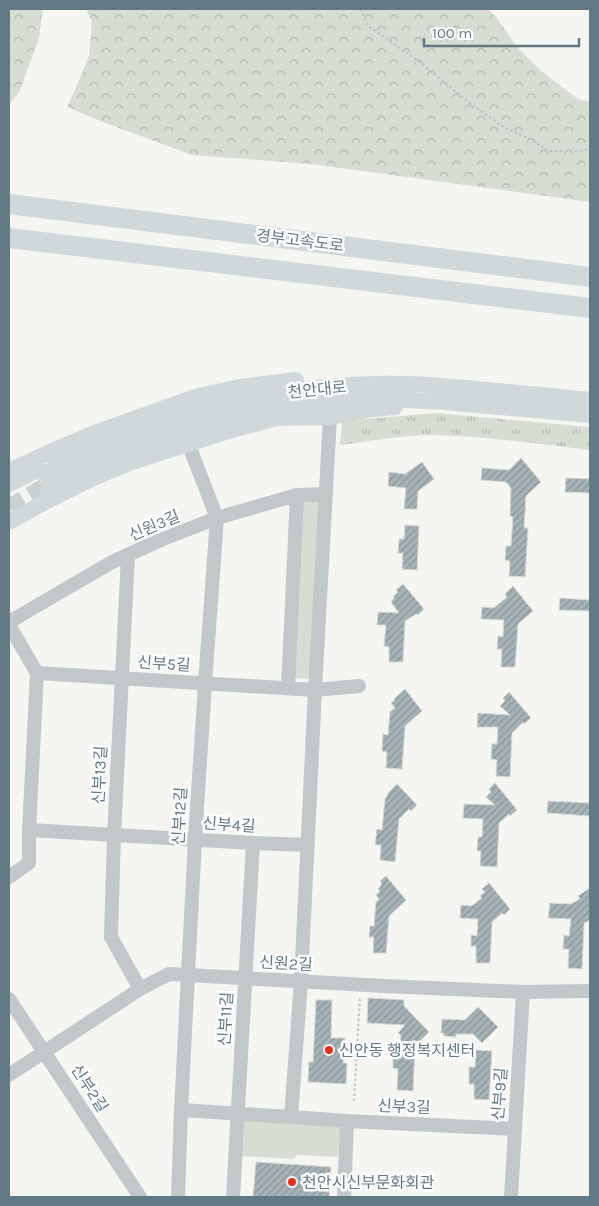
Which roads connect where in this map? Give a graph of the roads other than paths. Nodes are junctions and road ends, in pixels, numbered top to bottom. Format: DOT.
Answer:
graph roads {
  1 [pos="9,204"];
  2 [pos="9,238"];
  3 [pos="590,277"];
  4 [pos="590,308"];
  5 [pos="410,384"];
  6 [pos="590,400"];
  7 [pos="444,402"];
  8 [pos="590,415"];
  9 [pos="330,417"];
  10 [pos="188,443"];
  11 [pos="9,471"];
  12 [pos="9,484"];
  13 [pos="297,494"];
  14 [pos="326,494"];
  15 [pos="41,504"];
  16 [pos="217,518"];
  17 [pos="9,522"];
  18 [pos="128,554"];
  19 [pos="9,624"];
  20 [pos="37,674"];
  21 [pos="121,678"];
  22 [pos="205,684"];
  23 [pos="359,686"];
  24 [pos="288,688"];
  25 [pos="315,690"];
  26 [pos="29,830"];
  27 [pos="114,835"];
  28 [pos="195,839"];
  29 [pos="253,843"];
  30 [pos="308,845"];
  31 [pos="9,877"];
  32 [pos="188,974"];
  33 [pos="245,978"];
  34 [pos="301,982"];
  35 [pos="140,989"];
  36 [pos="590,991"];
  37 [pos="523,992"];
  38 [pos="9,999"];
  39 [pos="45,1052"];
  40 [pos="9,1075"];
  41 [pos="180,1110"];
  42 [pos="239,1113"];
  43 [pos="292,1117"];
  44 [pos="347,1121"];
  45 [pos="515,1129"];
  46 [pos="140,1197"];
  47 [pos="178,1197"];
  48 [pos="234,1197"];
  49 [pos="344,1197"];
  50 [pos="511,1197"];
  1 -- 3 [label="highway, 경부고속도로"];
  2 -- 4 [label="highway, 경부고속도로"];
  5 -- 6 [label="main road, 천안대로"];
  5 -- 7 [label="main road, 천안대로"];
  5 -- 11 [label="main road"];
  7 -- 8 [label="main road, 천안대로"];
  7 -- 9 [label="main road"];
  9 -- 10 [label="main road"];
  9 -- 14 [label="street"];
  10 -- 15 [label="main road"];
  10 -- 16 [label="street, 신부12길"];
  12 -- 15 [label="main road"];
  13 -- 14 [label="street, 신원3길"];
  13 -- 16 [label="street, 신원3길"];
  13 -- 24 [label="street"];
  14 -- 25 [label="street"];
  15 -- 17 [label="main road"];
  16 -- 18 [label="street, 신원3길"];
  16 -- 22 [label="street, 신부12길"];
  18 -- 19 [label="street, 신원3길"];
  18 -- 21 [label="street, 신부13길"];
  19 -- 20 [label="street"];
  20 -- 21 [label="street, 신부5길"];
  20 -- 26 [label="street"];
  21 -- 22 [label="street, 신부5길"];
  21 -- 27 [label="street, 신부13길"];
  22 -- 24 [label="street, 신부5길"];
  22 -- 28 [label="street, 신부12길"];
  23 -- 25 [label="street, 신부5길"];
  24 -- 25 [label="street, 신부5길"];
  25 -- 30 [label="street"];
  26 -- 27 [label="street, 신부4길"];
  26 -- 31 [label="street"];
  27 -- 28 [label="street, 신부4길"];
  27 -- 35 [label="street, 신부13길"];
  28 -- 29 [label="street, 신부4길"];
  28 -- 32 [label="street, 신부12길"];
  29 -- 30 [label="street, 신부4길"];
  29 -- 33 [label="street, 신부11길"];
  30 -- 34 [label="street"];
  32 -- 33 [label="street, 신원2길"];
  32 -- 35 [label="street, 신원2길"];
  32 -- 41 [label="street, 신부12길"];
  33 -- 34 [label="street, 신원2길"];
  33 -- 42 [label="street, 신부11길"];
  34 -- 37 [label="street, 신원2길"];
  34 -- 43 [label="street"];
  35 -- 39 [label="street, 신원2길"];
  36 -- 37 [label="street, 신원2길"];
  37 -- 45 [label="street, 신부9길"];
  38 -- 39 [label="street, 신부2길"];
  39 -- 40 [label="street, 신원2길"];
  39 -- 46 [label="street, 신부2길"];
  41 -- 42 [label="street, 신부3길"];
  41 -- 47 [label="street, 신부12길"];
  42 -- 43 [label="street, 신부3길"];
  42 -- 48 [label="street, 신부11길"];
  43 -- 44 [label="street, 신부3길"];
  44 -- 45 [label="street, 신부3길"];
  44 -- 49 [label="street"];
  45 -- 50 [label="street, 신부9길"];
}
